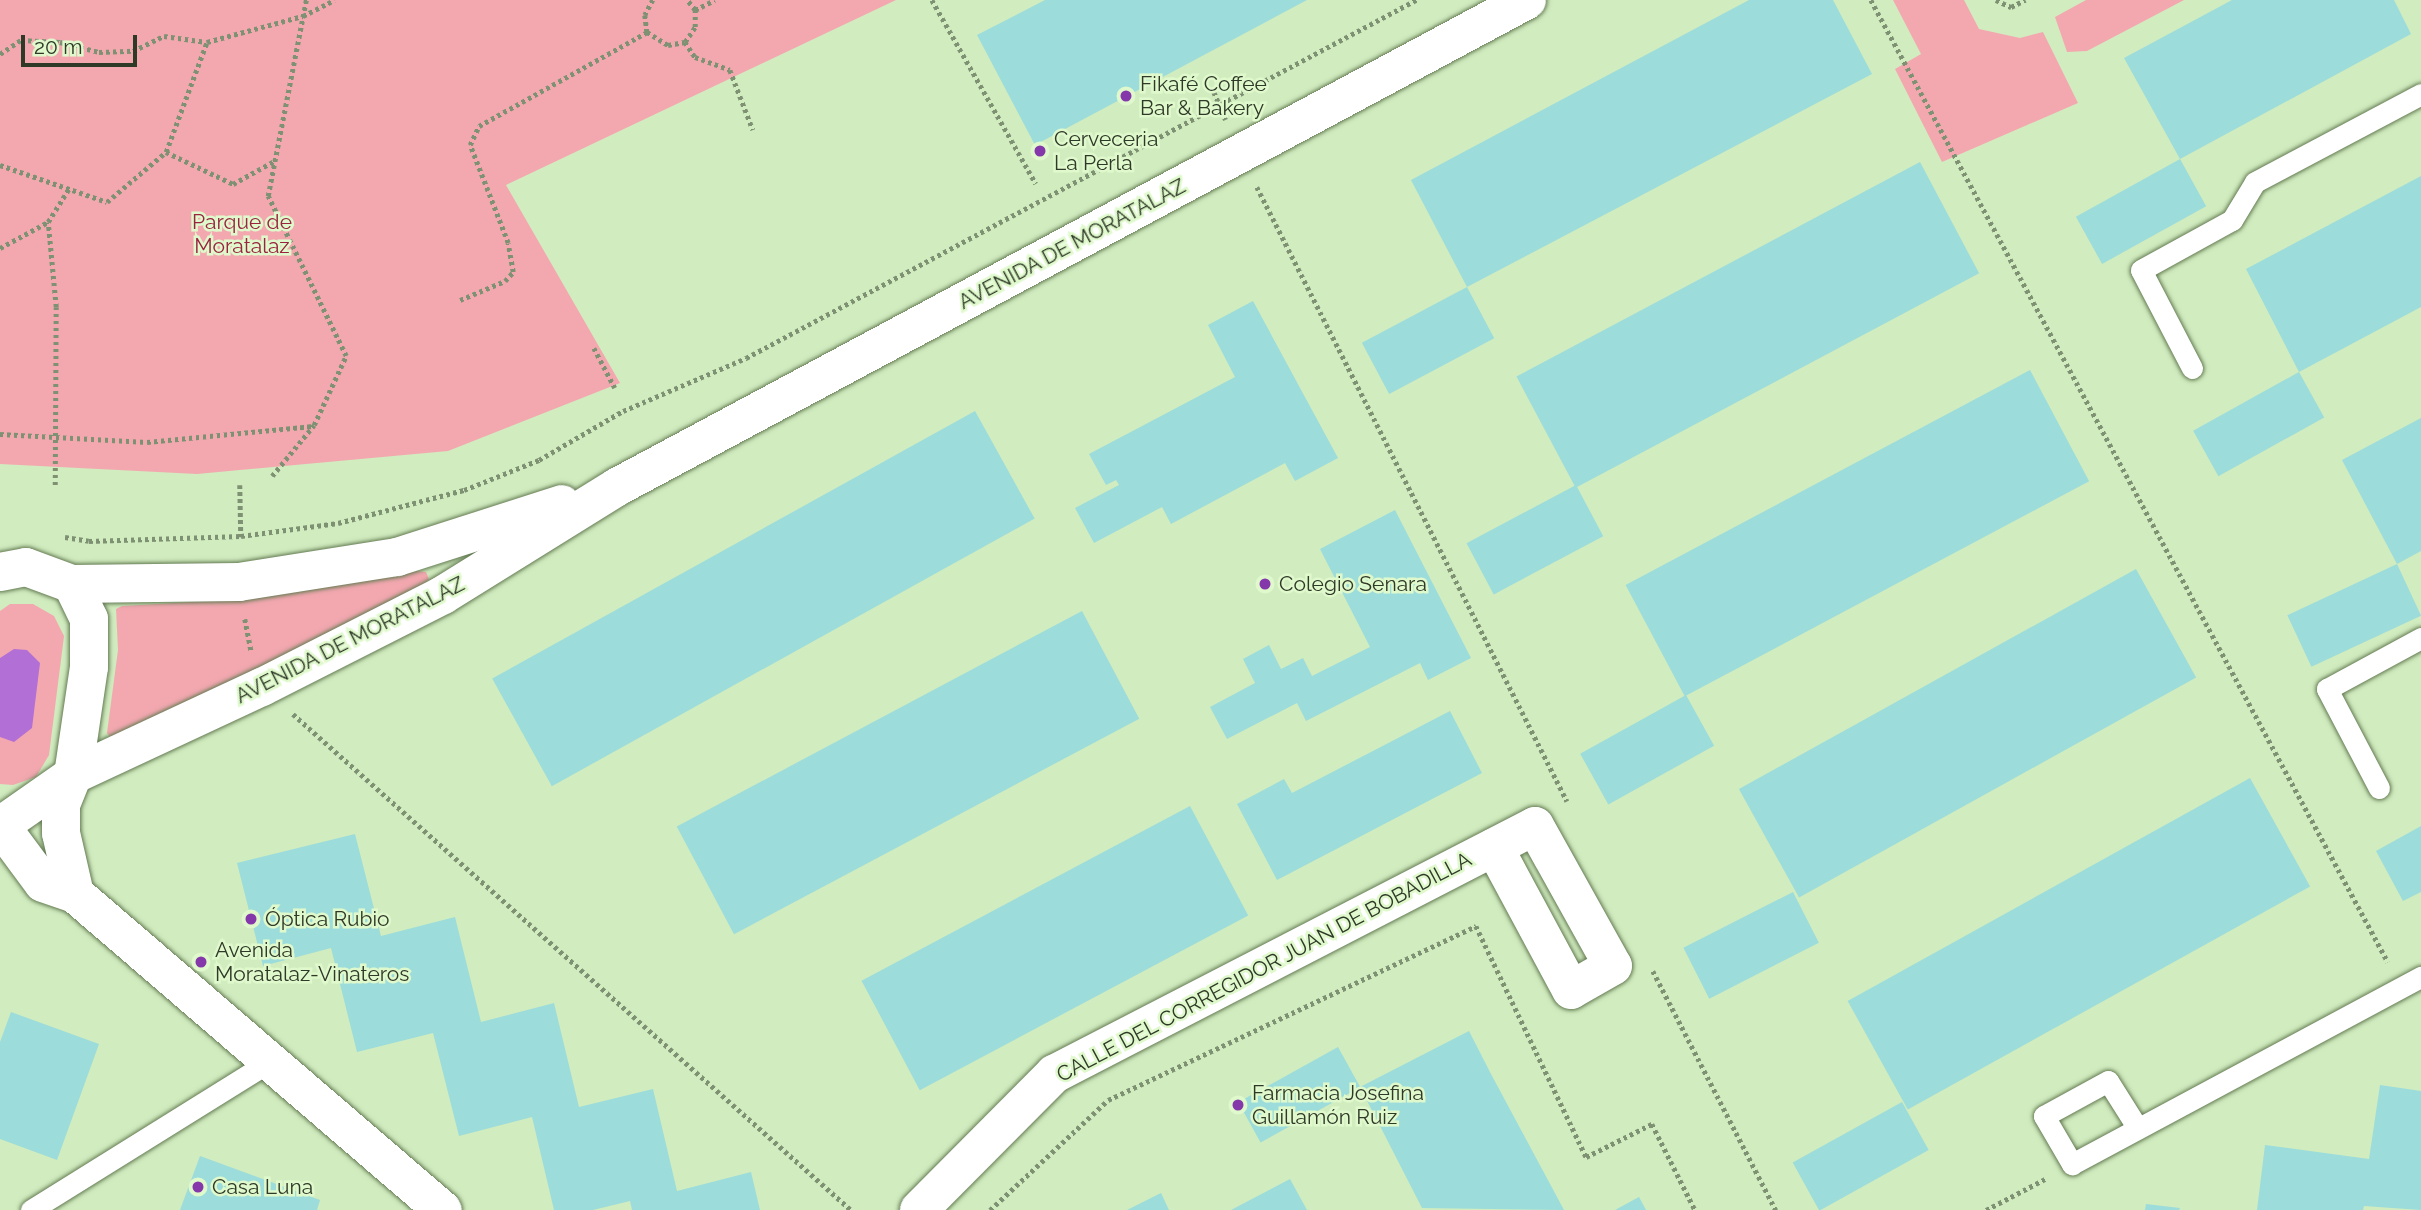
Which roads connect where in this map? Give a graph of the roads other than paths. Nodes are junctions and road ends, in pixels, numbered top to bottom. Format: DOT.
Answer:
graph roads {
  1 [pos="1527,0"];
  2 [pos="2421,94"];
  3 [pos="2192,368"];
  4 [pos="617,486"];
  5 [pos="0,572"];
  6 [pos="72,584"];
  7 [pos="2421,638"];
  8 [pos="73,775"];
  9 [pos="2379,788"];
  10 [pos="0,825"];
  11 [pos="1494,847"];
  12 [pos="75,894"];
  13 [pos="2421,977"];
  14 [pos="269,1062"];
  15 [pos="2137,1126"];
  16 [pos="31,1210"];
  17 [pos="443,1210"];
  18 [pos="919,1210"];
  1 -- 4 [label="main road, AVENIDA DE MORATALAZ"];
  2 -- 3 [label="lane"];
  4 -- 6 [label="main road, AVENIDA DE MORATALAZ"];
  4 -- 8 [label="main road, AVENIDA DE MORATALAZ"];
  5 -- 6 [label="main road"];
  6 -- 8 [label="main road"];
  7 -- 9 [label="lane"];
  8 -- 10 [label="main road, AVENIDA DE MORATALAZ"];
  8 -- 12 [label="main road"];
  10 -- 12 [label="main road"];
  11 -- 18 [label="main road, CALLE DEL CORREGIDOR JUAN DE BOBADILLA"];
  12 -- 14 [label="main road"];
  13 -- 15 [label="lane"];
  14 -- 16 [label="lane"];
  14 -- 17 [label="main road"];
  15 -- 15 [label="lane"];
}
